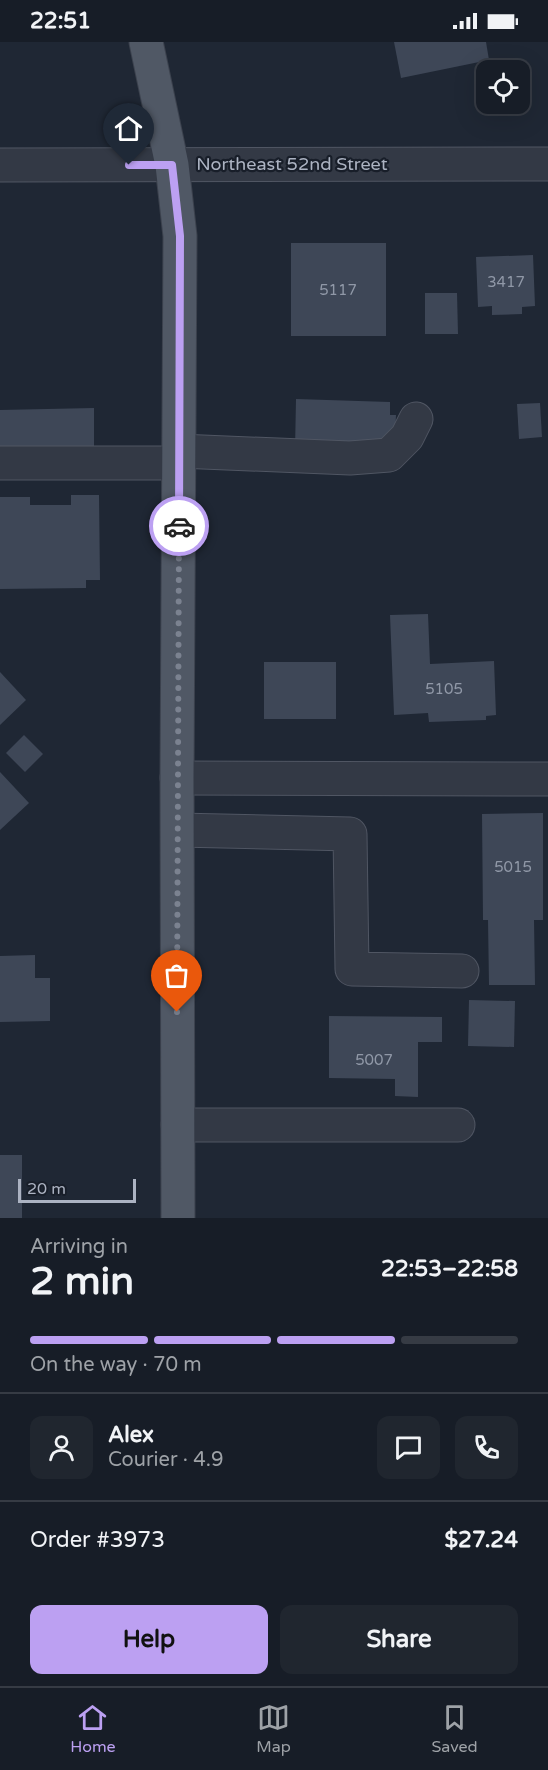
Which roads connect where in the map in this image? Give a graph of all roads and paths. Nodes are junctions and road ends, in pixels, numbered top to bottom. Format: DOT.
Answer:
graph roads {
  1 [pos="146,42"];
  2 [pos="548,164"];
  3 [pos="0,165"];
  4 [pos="172,165"];
  5 [pos="416,419"];
  6 [pos="179,457"];
  7 [pos="0,463"];
  8 [pos="177,778"];
  9 [pos="548,778"];
  10 [pos="177,830"];
  11 [pos="462,971"];
  12 [pos="177,1125"];
  13 [pos="458,1125"];
  14 [pos="177,1218"];
  1 -- 4 [label="main road"];
  2 -- 4 [label="street, Northeast 52nd Street"];
  3 -- 4 [label="street, Northeast 52nd Street"];
  4 -- 6 [label="main road"];
  5 -- 6 [label="street"];
  6 -- 7 [label="street"];
  6 -- 8 [label="main road"];
  8 -- 9 [label="street"];
  8 -- 10 [label="main road"];
  10 -- 11 [label="street"];
  10 -- 12 [label="main road"];
  12 -- 13 [label="street"];
  12 -- 14 [label="main road"];
}
